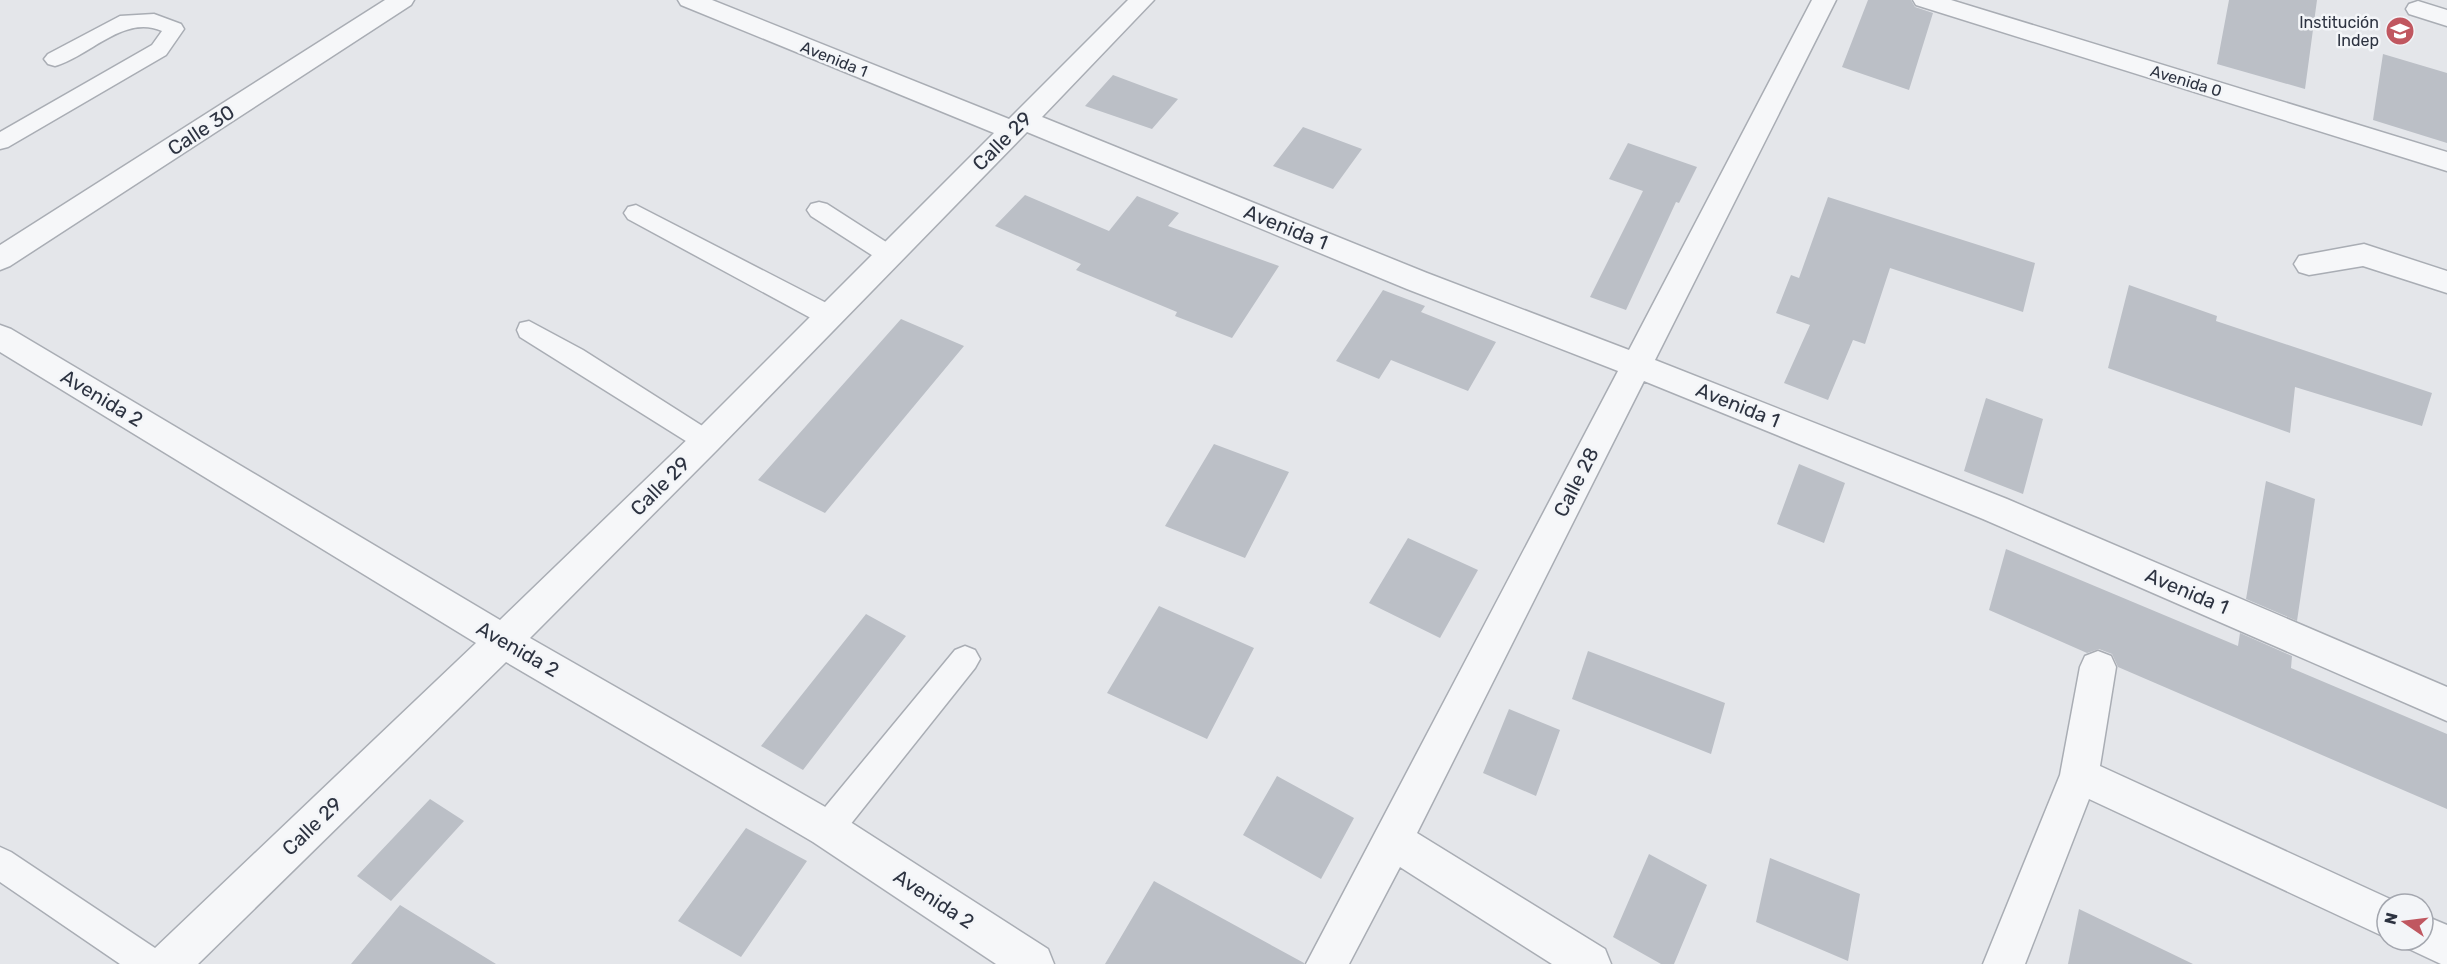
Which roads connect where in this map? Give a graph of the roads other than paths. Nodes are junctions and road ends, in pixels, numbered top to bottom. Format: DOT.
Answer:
graph roads {
  1 [pos="402,0"];
  2 [pos="690,0"];
  3 [pos="1142,0"];
  4 [pos="1824,0"];
  5 [pos="1925,0"];
  6 [pos="2418,9"];
  7 [pos="2447,18"];
  8 [pos="56,59"];
  9 [pos="1018,126"];
  10 [pos="0,142"];
  11 [pos="2447,162"];
  12 [pos="819,210"];
  13 [pos="636,213"];
  14 [pos="889,255"];
  15 [pos="0,259"];
  16 [pos="2309,264"];
  17 [pos="2447,282"];
  18 [pos="829,316"];
  19 [pos="529,330"];
  20 [pos="0,336"];
  21 [pos="1636,365"];
  22 [pos="706,441"];
  23 [pos="503,641"];
  24 [pos="965,659"];
  25 [pos="2098,667"];
  26 [pos="2447,704"];
  27 [pos="2079,776"];
  28 [pos="827,829"];
  29 [pos="1393,840"];
  30 [pos="0,863"];
  31 [pos="2375,912"];
  32 [pos="149,964"];
  33 [pos="169,964"];
  34 [pos="1034,964"];
  35 [pos="1327,964"];
  36 [pos="1590,964"];
  37 [pos="2004,964"];
  1 -- 15 [label="street, Calle 30"];
  2 -- 9 [label="street, Avenida 1"];
  3 -- 9 [label="street, Calle 29"];
  4 -- 21 [label="street, Calle 28"];
  5 -- 11 [label="street, Avenida 0"];
  6 -- 7 [label="street"];
  8 -- 10 [label="lane"];
  9 -- 14 [label="street, Calle 29"];
  9 -- 21 [label="street, Avenida 1"];
  12 -- 14 [label="lane"];
  13 -- 18 [label="lane"];
  14 -- 18 [label="street, Calle 29"];
  16 -- 17 [label="street"];
  18 -- 22 [label="street, Calle 29"];
  19 -- 22 [label="lane"];
  20 -- 23 [label="street, Avenida 2"];
  21 -- 26 [label="street, Avenida 1"];
  21 -- 29 [label="street, Calle 28"];
  22 -- 23 [label="street, Calle 29"];
  23 -- 28 [label="street, Avenida 2"];
  23 -- 33 [label="street, Calle 29"];
  24 -- 28 [label="lane"];
  25 -- 27 [label="street"];
  27 -- 31 [label="street"];
  27 -- 37 [label="street"];
  28 -- 34 [label="street, Avenida 2"];
  29 -- 35 [label="street, Calle 28"];
  29 -- 36 [label="street"];
  30 -- 32 [label="lane"];
}
